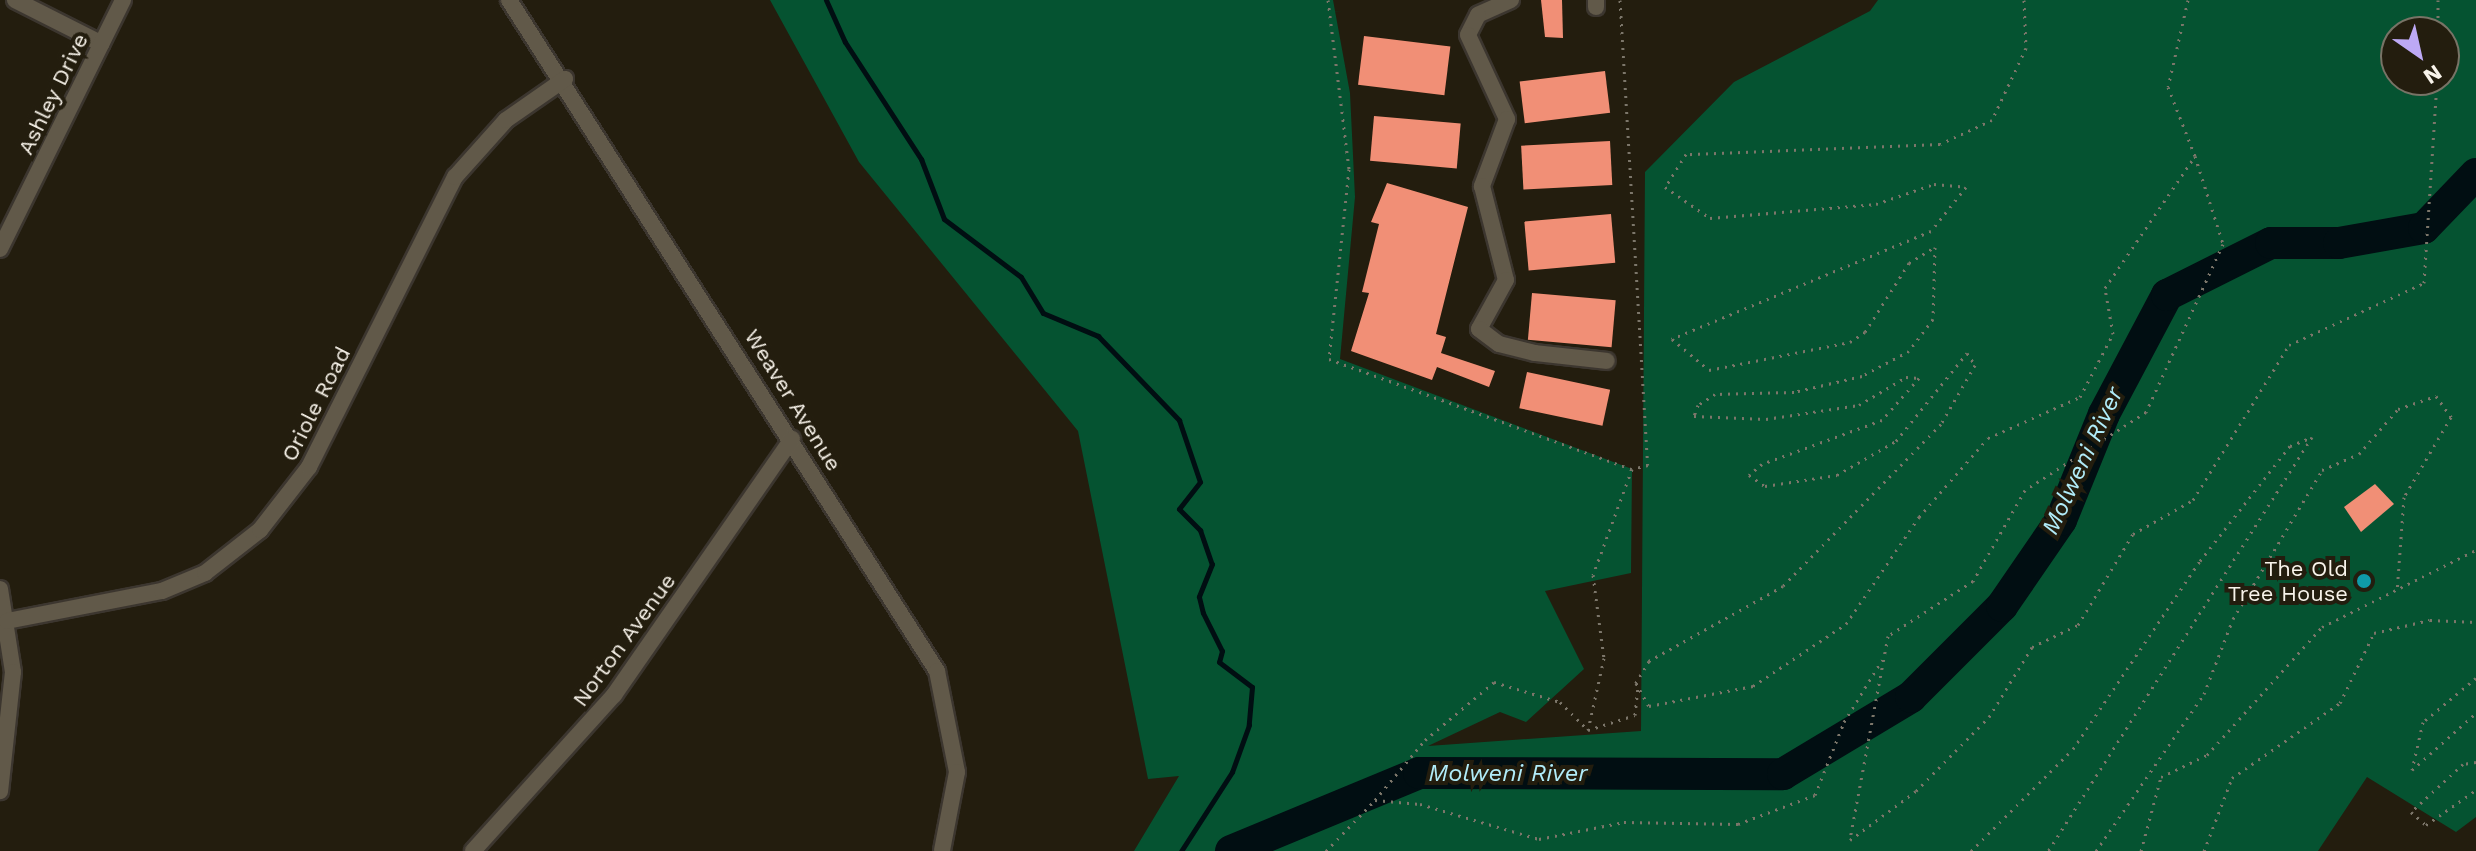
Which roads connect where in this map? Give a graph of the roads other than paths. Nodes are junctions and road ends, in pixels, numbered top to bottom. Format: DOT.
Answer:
graph roads {
  1 [pos="15,0"];
  2 [pos="123,0"];
  3 [pos="509,0"];
  4 [pos="1511,0"];
  5 [pos="102,44"];
  6 [pos="565,79"];
  7 [pos="0,249"];
  8 [pos="1607,361"];
  9 [pos="792,439"];
  10 [pos="0,589"];
  11 [pos="7,621"];
  12 [pos="0,791"];
  13 [pos="473,851"];
  14 [pos="942,851"];
  1 -- 5 [label="street"];
  2 -- 5 [label="street, Ashley Drive"];
  3 -- 6 [label="street, Weaver Avenue"];
  4 -- 8 [label="street"];
  5 -- 7 [label="street, Ashley Drive"];
  6 -- 9 [label="street, Weaver Avenue"];
  6 -- 11 [label="street, Oriole Road"];
  9 -- 13 [label="street, Norton Avenue"];
  9 -- 14 [label="street, Weaver Avenue"];
  10 -- 11 [label="street"];
  11 -- 12 [label="street"];
}
